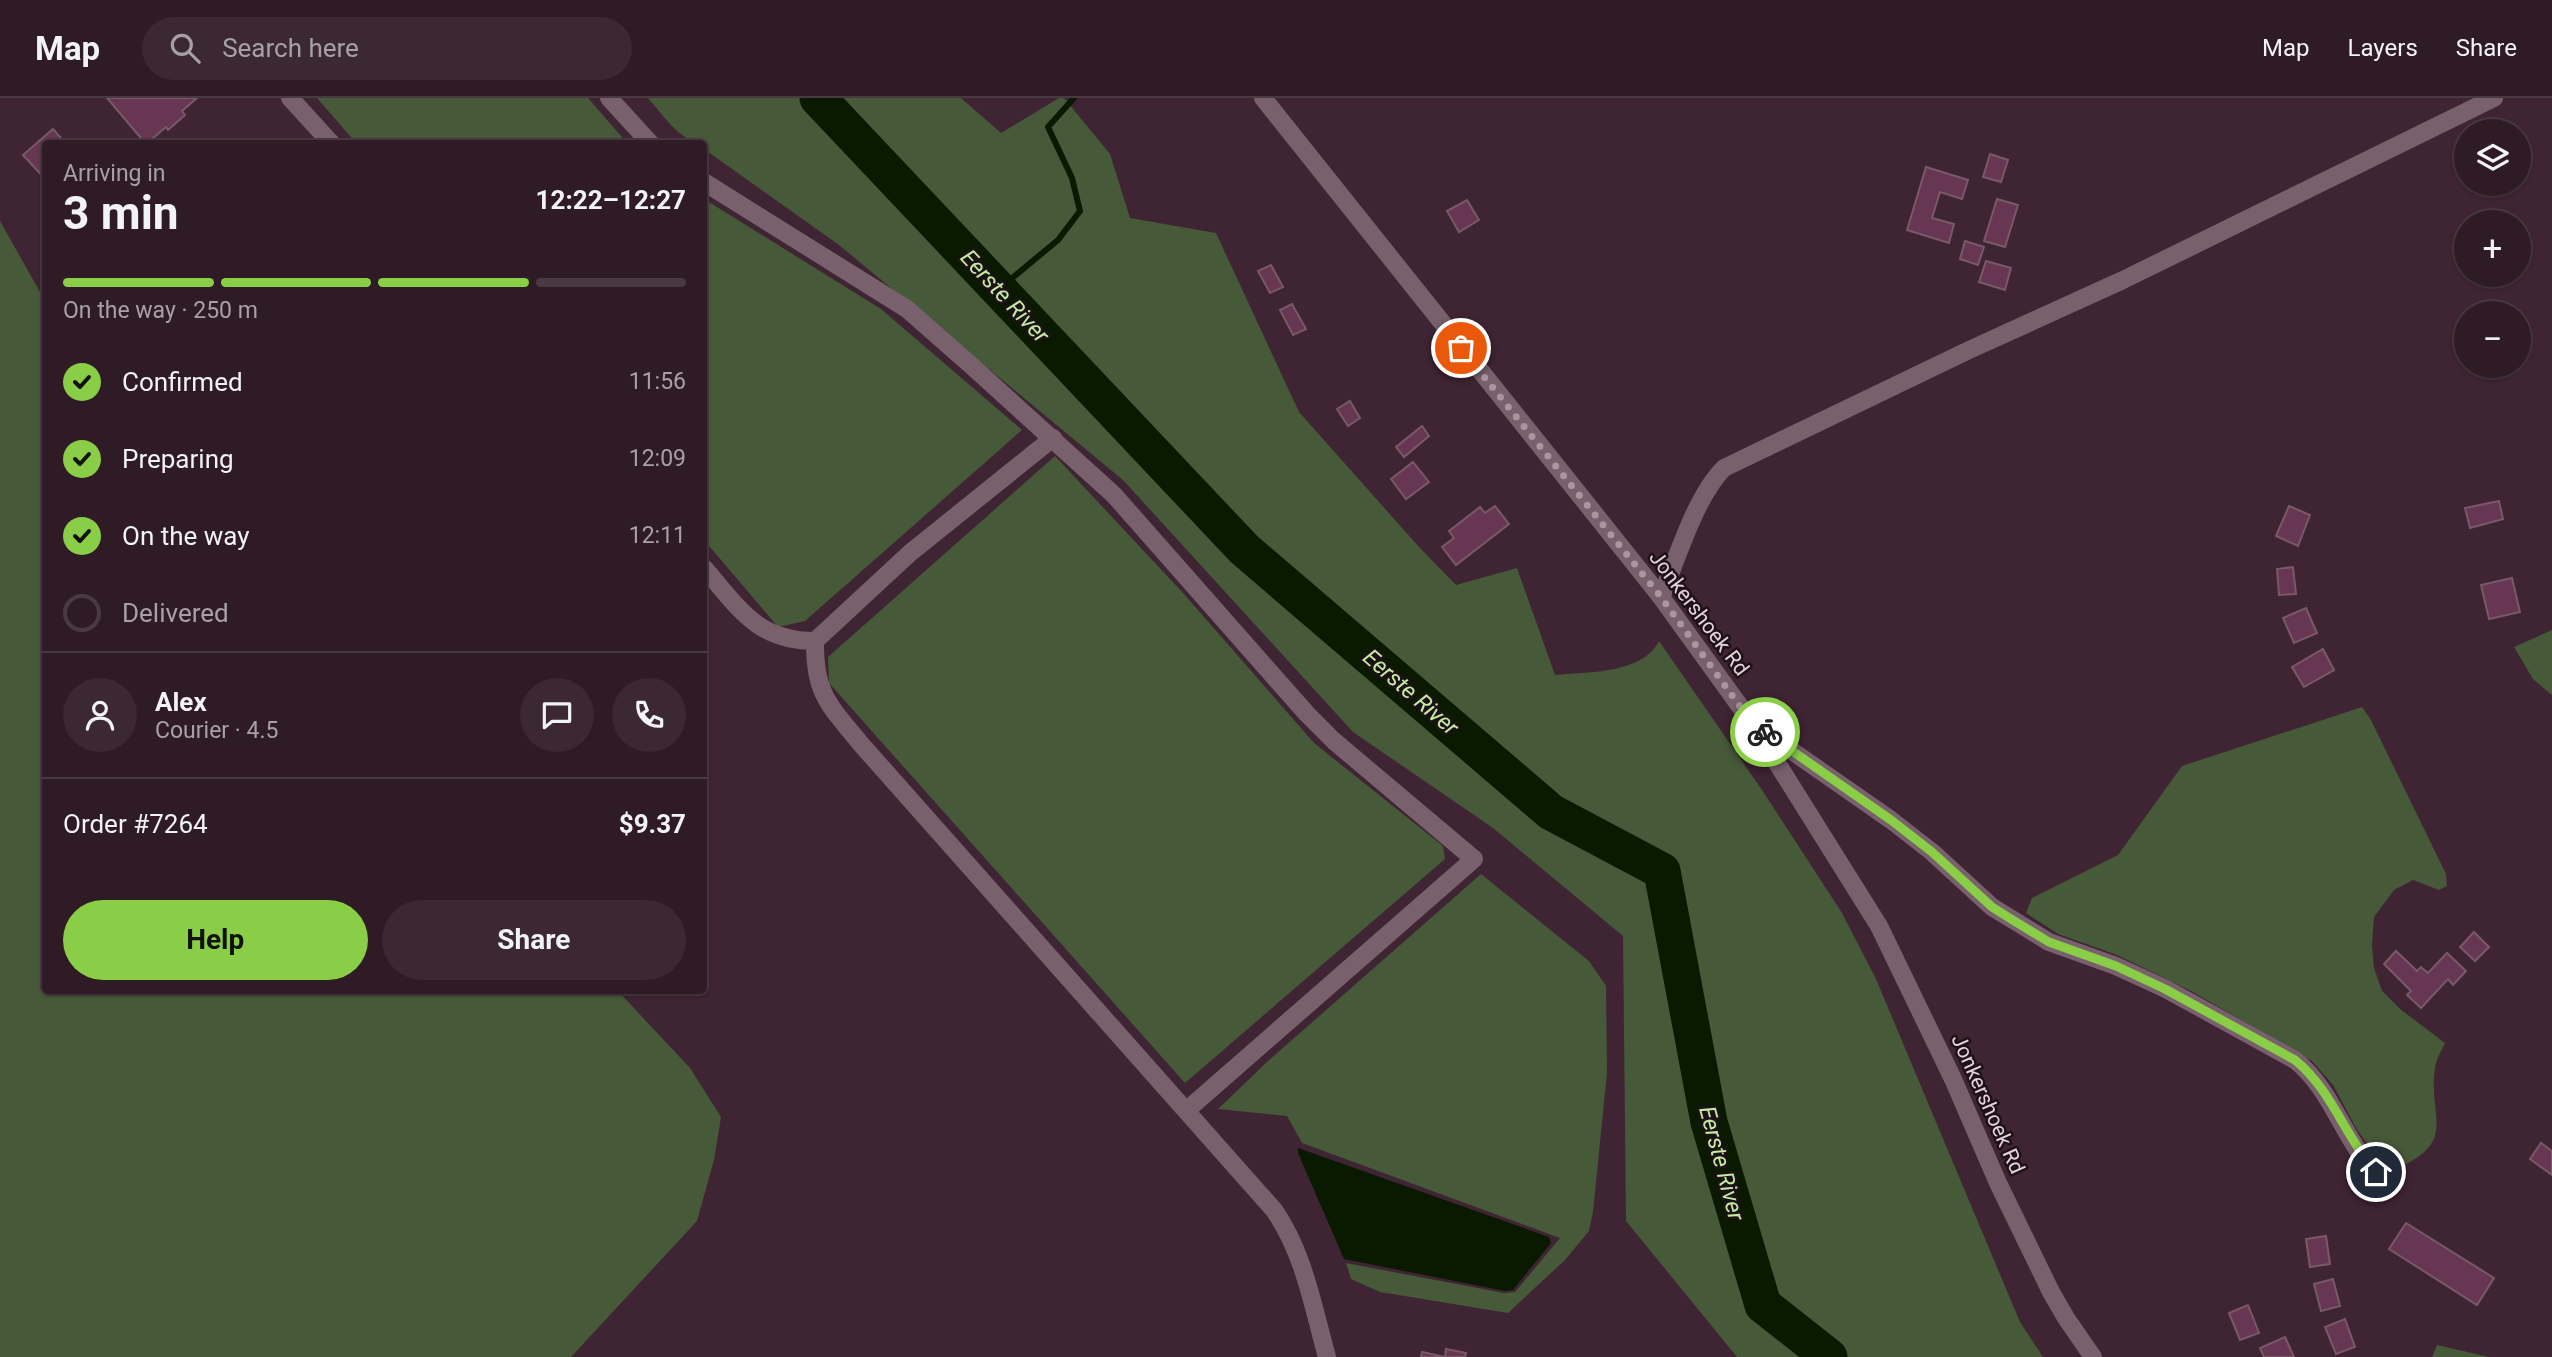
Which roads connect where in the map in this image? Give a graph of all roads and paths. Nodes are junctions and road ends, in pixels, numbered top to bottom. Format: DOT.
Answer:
graph roads {
  1 [pos="290,98"];
  2 [pos="609,98"];
  3 [pos="1262,98"];
  4 [pos="2494,98"];
  5 [pos="328,140"];
  6 [pos="647,140"];
  7 [pos="707,184"];
  8 [pos="1054,438"];
  9 [pos="707,571"];
  10 [pos="1661,597"];
  11 [pos="815,641"];
  12 [pos="1752,723"];
  13 [pos="1187,1110"];
  14 [pos="2390,1187"];
  15 [pos="1327,1357"];
  16 [pos="2093,1357"];
  1 -- 5 [label="street"];
  2 -- 6 [label="street"];
  3 -- 10 [label="street, Jonkershoek Rd"];
  4 -- 10 [label="street"];
  7 -- 8 [label="street"];
  8 -- 11 [label="street"];
  8 -- 13 [label="street"];
  9 -- 11 [label="street"];
  10 -- 12 [label="street, Jonkershoek Rd"];
  11 -- 13 [label="street"];
  12 -- 14 [label="street"];
  12 -- 16 [label="street, Jonkershoek Rd"];
  13 -- 15 [label="street"];
}
